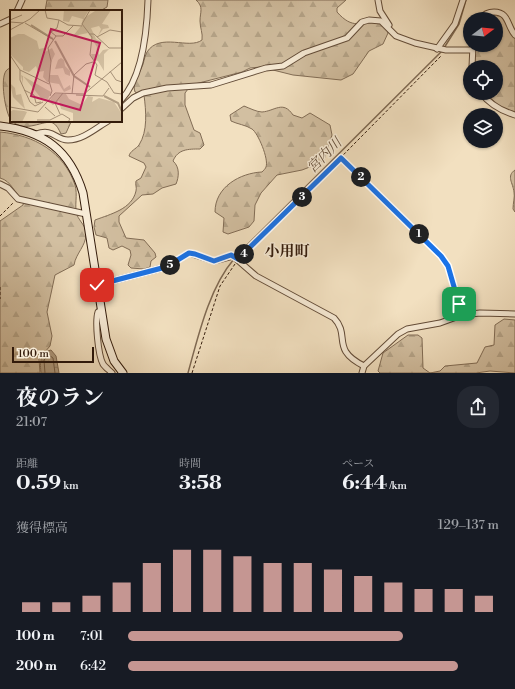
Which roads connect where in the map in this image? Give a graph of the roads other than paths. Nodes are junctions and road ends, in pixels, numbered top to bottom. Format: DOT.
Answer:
graph roads {
  1 [pos="22,0"];
  2 [pos="148,0"];
  3 [pos="378,0"];
  4 [pos="463,0"];
  5 [pos="17,10"];
  6 [pos="503,14"];
  7 [pos="10,20"];
  8 [pos="0,24"];
  9 [pos="389,28"];
  10 [pos="515,35"];
  11 [pos="463,49"];
  12 [pos="442,50"];
  13 [pos="122,99"];
  14 [pos="488,100"];
  15 [pos="122,108"];
  16 [pos="515,115"];
  17 [pos="102,122"];
  18 [pos="106,122"];
  19 [pos="0,126"];
  20 [pos="97,128"];
  21 [pos="36,134"];
  22 [pos="0,184"];
  23 [pos="86,214"];
  24 [pos="97,285"];
  25 [pos="101,310"];
  26 [pos="515,314"];
  27 [pos="364,366"];
  28 [pos="112,373"];
  29 [pos="123,373"];
  30 [pos="362,373"];
  1 -- 5 [label="street"];
  2 -- 13 [label="street"];
  3 -- 9 [label="street"];
  4 -- 12 [label="street"];
  6 -- 10 [label="street"];
  7 -- 8 [label="street"];
  9 -- 12 [label="street"];
  9 -- 15 [label="street"];
  11 -- 12 [label="street"];
  14 -- 16 [label="street"];
  17 -- 20 [label="street"];
  18 -- 20 [label="street"];
  19 -- 21 [label="main road"];
  20 -- 21 [label="street"];
  21 -- 23 [label="main road"];
  22 -- 23 [label="street"];
  23 -- 24 [label="main road"];
  24 -- 25 [label="main road"];
  24 -- 27 [label="street"];
  25 -- 28 [label="street"];
  25 -- 29 [label="main road"];
  26 -- 27 [label="street"];
  27 -- 30 [label="street"];
}
